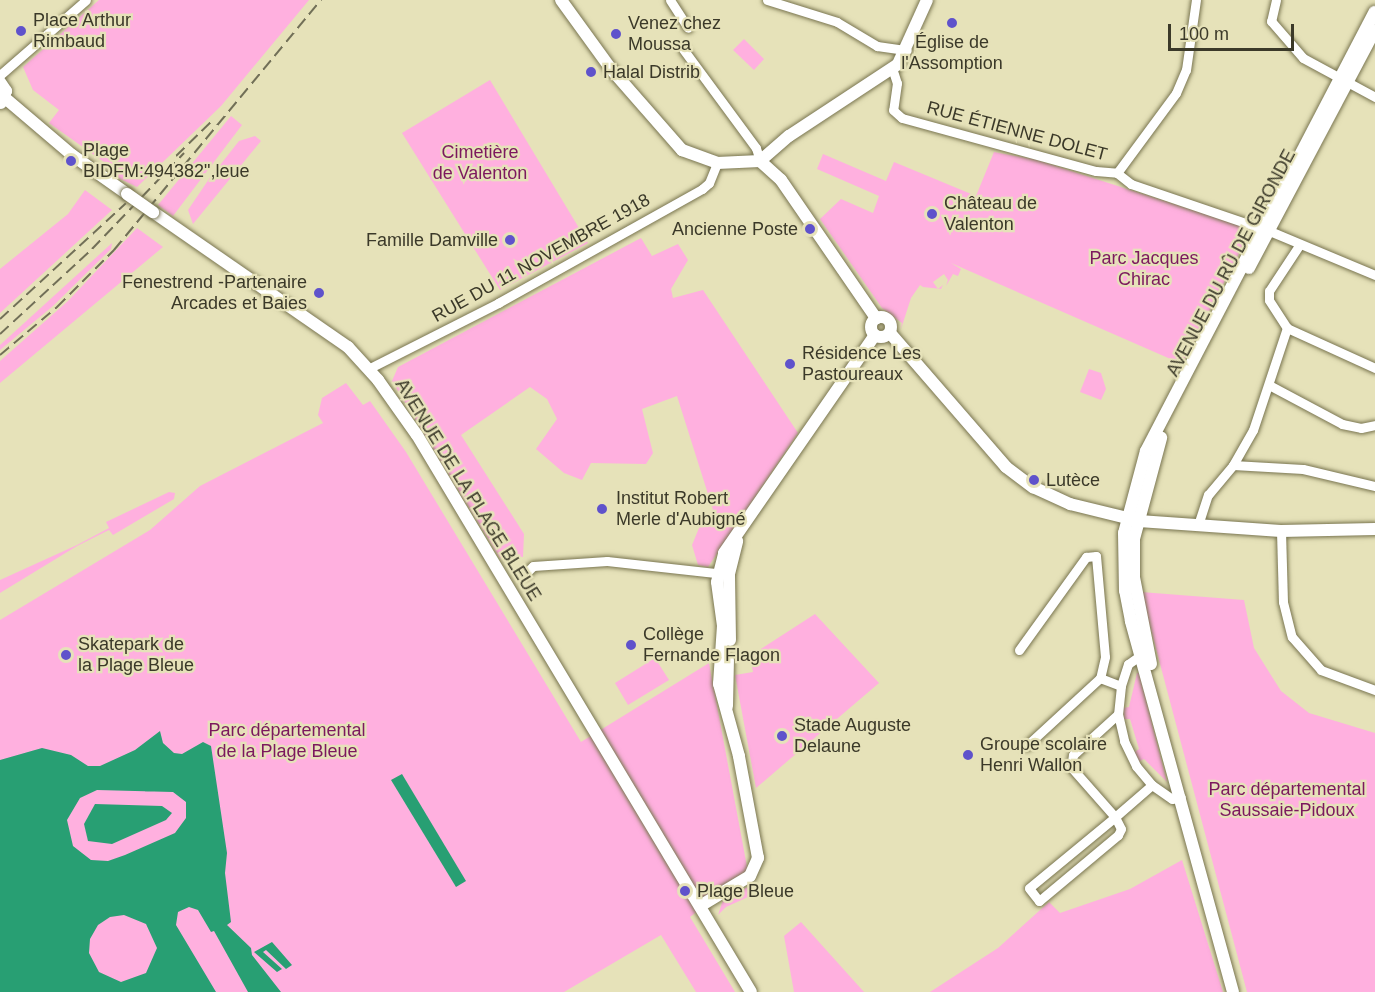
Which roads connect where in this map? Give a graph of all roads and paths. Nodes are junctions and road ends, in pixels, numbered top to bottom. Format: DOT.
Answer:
graph roads {
  1 [pos="86,0"];
  2 [pos="561,0"];
  3 [pos="670,0"];
  4 [pos="767,0"];
  5 [pos="927,0"];
  6 [pos="1196,0"];
  7 [pos="1276,0"];
  8 [pos="1375,12"];
  9 [pos="688,28"];
  10 [pos="1375,30"];
  11 [pos="683,49"];
  12 [pos="907,50"];
  13 [pos="892,68"];
  14 [pos="1343,80"];
  15 [pos="3,88"];
  16 [pos="1375,97"];
  17 [pos="760,161"];
  18 [pos="717,163"];
  19 [pos="1117,173"];
  20 [pos="1265,230"];
  21 [pos="1300,244"];
  22 [pos="1375,275"];
  23 [pos="876,318"];
  24 [pos="1287,328"];
  25 [pos="890,333"];
  26 [pos="875,335"];
  27 [pos="1375,368"];
  28 [pos="368,369"];
  29 [pos="1269,385"];
  30 [pos="1375,425"];
  31 [pos="1233,465"];
  32 [pos="1375,486"];
  33 [pos="1133,520"];
  34 [pos="1198,525"];
  35 [pos="1375,529"];
  36 [pos="1281,531"];
  37 [pos="525,574"];
  38 [pos="723,574"];
  39 [pos="1019,650"];
  40 [pos="1145,657"];
  41 [pos="1100,678"];
  42 [pos="1121,686"];
  43 [pos="1375,690"];
  44 [pos="1118,714"];
  45 [pos="1026,746"];
  46 [pos="1182,777"];
  47 [pos="1152,785"];
  48 [pos="1181,797"];
  49 [pos="1114,817"];
  50 [pos="700,906"];
  51 [pos="751,992"];
  52 [pos="1233,992"];
  53 [pos="1241,992"];
  1 -- 15 [label="street"];
  2 -- 18 [label="main road"];
  3 -- 9 [label="street"];
  4 -- 12 [label="street"];
  5 -- 12 [label="main road"];
  6 -- 19 [label="street"];
  7 -- 14 [label="street"];
  8 -- 14 [label="main road, AVENUE DU RÛ DE GIRONDE"];
  10 -- 14 [label="main road, AVENUE DU RÛ DE GIRONDE"];
  11 -- 17 [label="street"];
  12 -- 13 [label="main road"];
  13 -- 17 [label="main road"];
  13 -- 19 [label="street, RUE ÉTIENNE DOLET"];
  14 -- 16 [label="street"];
  14 -- 20 [label="main road, AVENUE DU RÛ DE GIRONDE"];
  15 -- 28 [label="main road, AVENUE DE LA PLAGE BLEUE, bridge"];
  17 -- 18 [label="main road"];
  17 -- 23 [label="main road"];
  18 -- 28 [label="street, RUE DU 11 NOVEMBRE 1918"];
  19 -- 20 [label="street, RUE ÉTIENNE DOLET"];
  20 -- 21 [label="street, RUE ÉTIENNE DOLET"];
  20 -- 33 [label="main road, AVENUE DU RÛ DE GIRONDE"];
  21 -- 22 [label="street, RUE ÉTIENNE DOLET"];
  21 -- 24 [label="street"];
  23 -- 25 [label="main road"];
  23 -- 26 [label="main road"];
  24 -- 27 [label="street"];
  24 -- 29 [label="street"];
  25 -- 26 [label="main road"];
  25 -- 33 [label="main road"];
  26 -- 38 [label="main road"];
  28 -- 50 [label="main road, AVENUE DE LA PLAGE BLEUE"];
  29 -- 30 [label="street"];
  29 -- 31 [label="street"];
  31 -- 32 [label="street"];
  31 -- 34 [label="street"];
  33 -- 34 [label="main road"];
  33 -- 40 [label="main road, AVENUE DU RÛ DE GIRONDE"];
  34 -- 36 [label="main road"];
  35 -- 36 [label="main road"];
  36 -- 43 [label="street"];
  37 -- 38 [label="street"];
  38 -- 50 [label="main road"];
  39 -- 41 [label="street"];
  40 -- 42 [label="street"];
  40 -- 46 [label="main road"];
  40 -- 48 [label="main road"];
  41 -- 42 [label="street"];
  41 -- 45 [label="street"];
  42 -- 44 [label="street"];
  44 -- 47 [label="street"];
  44 -- 49 [label="street"];
  46 -- 48 [label="main road"];
  46 -- 53 [label="main road"];
  47 -- 48 [label="street"];
  47 -- 49 [label="street"];
  48 -- 52 [label="main road"];
  49 -- 49 [label="street"];
  50 -- 51 [label="main road, AVENUE DE LA PLAGE BLEUE"];
}
